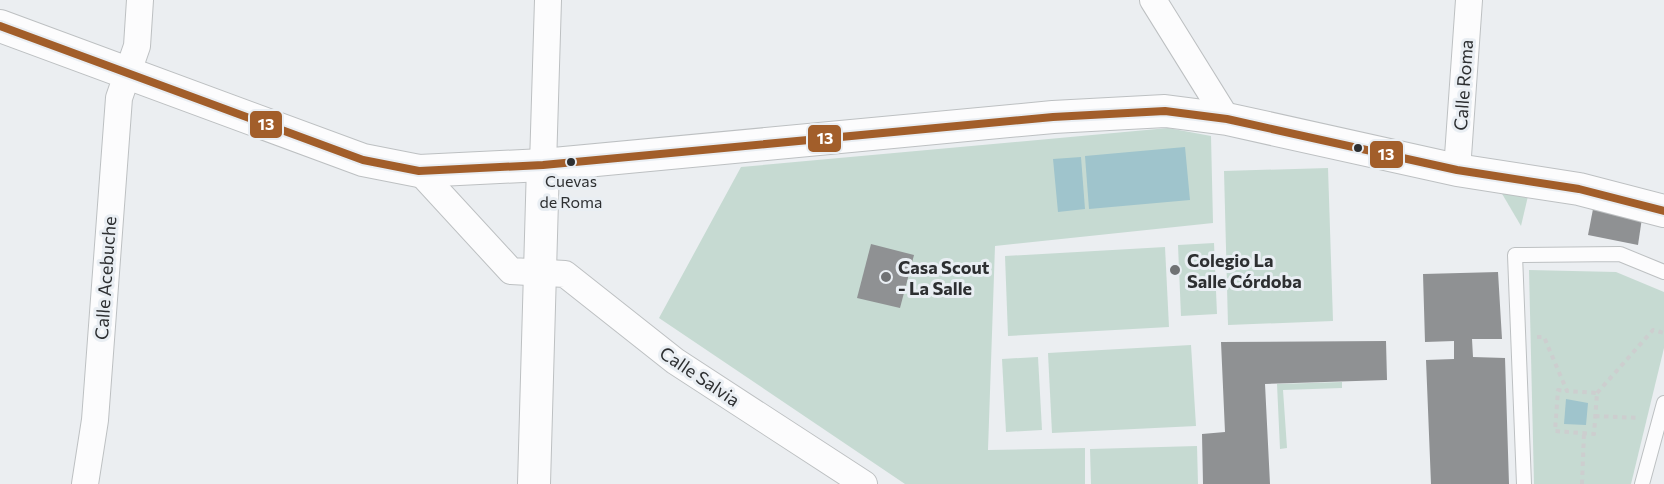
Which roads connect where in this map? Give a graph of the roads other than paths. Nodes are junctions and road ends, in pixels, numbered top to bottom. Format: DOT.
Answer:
graph roads {
  1 [pos="140,0"];
  2 [pos="549,0"];
  3 [pos="1153,0"];
  4 [pos="1468,0"];
  5 [pos="0,26"];
  6 [pos="127,73"];
  7 [pos="1227,119"];
  8 [pos="543,165"];
  9 [pos="1457,170"];
  10 [pos="419,171"];
  11 [pos="1664,211"];
  12 [pos="539,272"];
  13 [pos="1664,272"];
  14 [pos="1664,403"];
  15 [pos="85,484"];
  16 [pos="534,484"];
  17 [pos="864,484"];
  18 [pos="1524,484"];
  19 [pos="1642,484"];
  1 -- 6 [label="street, Calle Acebuche"];
  2 -- 8 [label="street"];
  3 -- 7 [label="street"];
  4 -- 9 [label="street, Calle Roma"];
  5 -- 6 [label="street"];
  6 -- 10 [label="street"];
  6 -- 15 [label="street, Calle Acebuche"];
  7 -- 8 [label="street"];
  7 -- 9 [label="street"];
  8 -- 10 [label="street"];
  8 -- 12 [label="street"];
  9 -- 11 [label="street"];
  10 -- 12 [label="street, Calle Salvia"];
  12 -- 16 [label="street"];
  12 -- 17 [label="street, Calle Salvia"];
  13 -- 18 [label="lane"];
  14 -- 19 [label="lane"];
}
